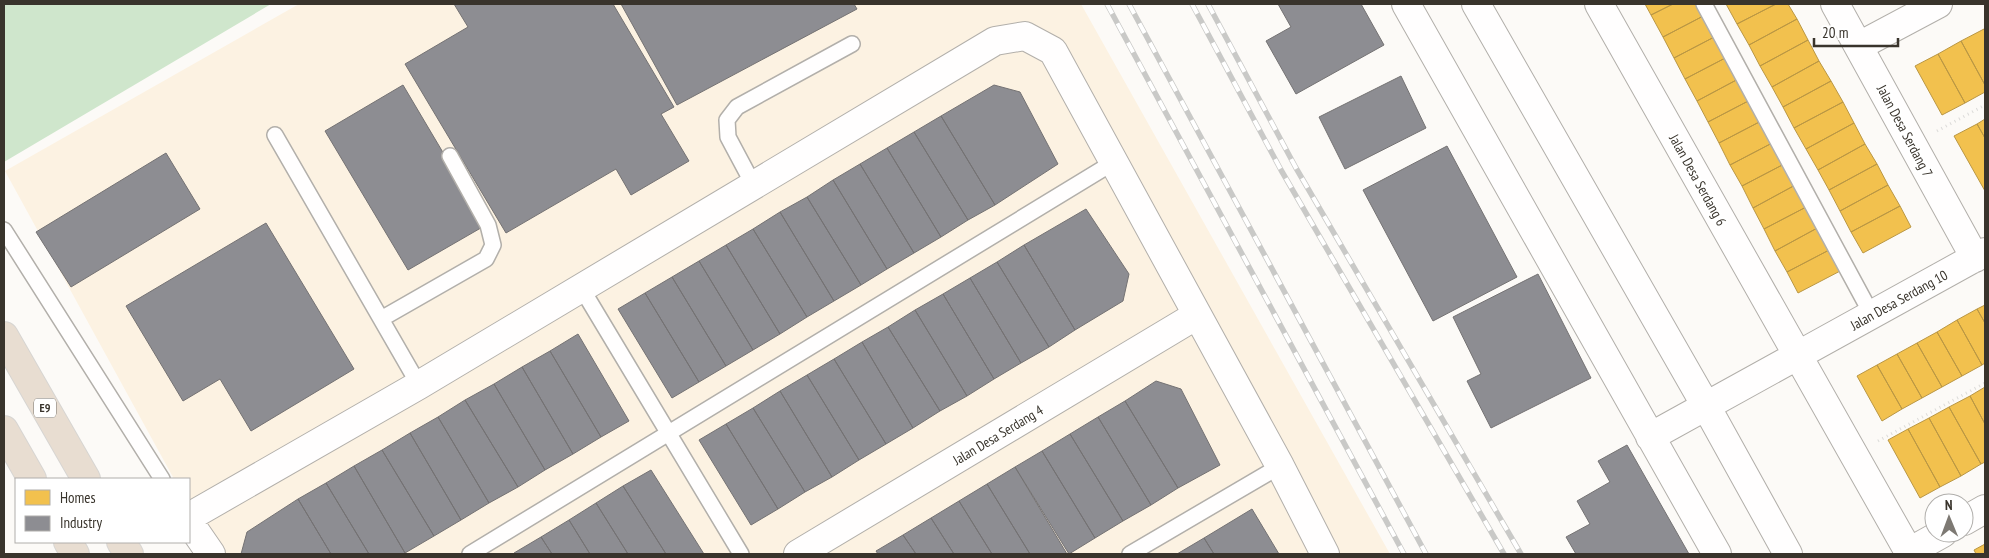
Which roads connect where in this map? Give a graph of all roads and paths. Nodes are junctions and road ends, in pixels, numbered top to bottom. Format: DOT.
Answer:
graph roads {
  1 [pos="1406,4"];
  2 [pos="1476,4"];
  3 [pos="1704,4"];
  4 [pos="1835,4"];
  5 [pos="1938,4"];
  6 [pos="1604,5"];
  7 [pos="852,44"];
  8 [pos="1860,46"];
  9 [pos="1985,105"];
  10 [pos="275,135"];
  11 [pos="1913,145"];
  12 [pos="450,156"];
  13 [pos="1114,162"];
  14 [pos="754,184"];
  15 [pos="4,230"];
  16 [pos="1980,255"];
  17 [pos="582,289"];
  18 [pos="1872,314"];
  19 [pos="1197,315"];
  20 [pos="381,319"];
  21 [pos="4,336"];
  22 [pos="1805,351"];
  23 [pos="1985,383"];
  24 [pos="419,385"];
  25 [pos="1706,406"];
  26 [pos="4,430"];
  27 [pos="668,434"];
  28 [pos="1650,437"];
  29 [pos="1854,455"];
  30 [pos="1280,466"];
  31 [pos="31,478"];
  32 [pos="85,478"];
  33 [pos="161,478"];
  34 [pos="1985,509"];
  35 [pos="1974,515"];
  36 [pos="190,516"];
  37 [pos="190,523"];
  38 [pos="69,543"];
  39 [pos="123,543"];
  40 [pos="1926,543"];
  41 [pos="1909,553"];
  42 [pos="75,554"];
  43 [pos="129,554"];
  44 [pos="211,554"];
  45 [pos="470,554"];
  46 [pos="741,554"];
  47 [pos="798,554"];
  48 [pos="1130,554"];
  49 [pos="1326,554"];
  50 [pos="1717,554"];
  51 [pos="1788,554"];
  1 -- 28 [label="street"];
  2 -- 25 [label="street"];
  3 -- 18 [label="lane"];
  4 -- 8 [label="street, Jalan Desa Serdang 7"];
  5 -- 8 [label="street"];
  6 -- 22 [label="street, Jalan Desa Serdang 6"];
  7 -- 14 [label="lane"];
  8 -- 11 [label="street, Jalan Desa Serdang 7"];
  9 -- 11 [label="path"];
  10 -- 20 [label="lane"];
  11 -- 16 [label="street, Jalan Desa Serdang 7"];
  12 -- 20 [label="lane"];
  13 -- 14 [label="street"];
  13 -- 19 [label="street"];
  13 -- 27 [label="lane"];
  14 -- 17 [label="street"];
  15 -- 33 [label="lane"];
  16 -- 18 [label="street, Jalan Desa Serdang 10"];
  17 -- 24 [label="street"];
  17 -- 27 [label="lane"];
  18 -- 22 [label="street, Jalan Desa Serdang 10"];
  19 -- 30 [label="street"];
  19 -- 47 [label="street, Jalan Desa Serdang 4"];
  20 -- 24 [label="lane"];
  21 -- 32 [label="highway, E9"];
  22 -- 25 [label="street, Jalan Desa Serdang 10"];
  22 -- 29 [label="street, Jalan Desa Serdang 6"];
  23 -- 29 [label="path"];
  24 -- 36 [label="street"];
  25 -- 28 [label="street, Jalan Desa Serdang 10"];
  25 -- 51 [label="street"];
  26 -- 31 [label="highway"];
  27 -- 45 [label="lane"];
  27 -- 46 [label="lane"];
  28 -- 50 [label="street"];
  29 -- 41 [label="street, Jalan Desa Serdang 6"];
  30 -- 48 [label="lane"];
  30 -- 49 [label="street"];
  34 -- 35 [label="street"];
  37 -- 44 [label="street"];
  38 -- 42 [label="highway"];
  39 -- 43 [label="highway"];
  40 -- 41 [label="street"];
}
